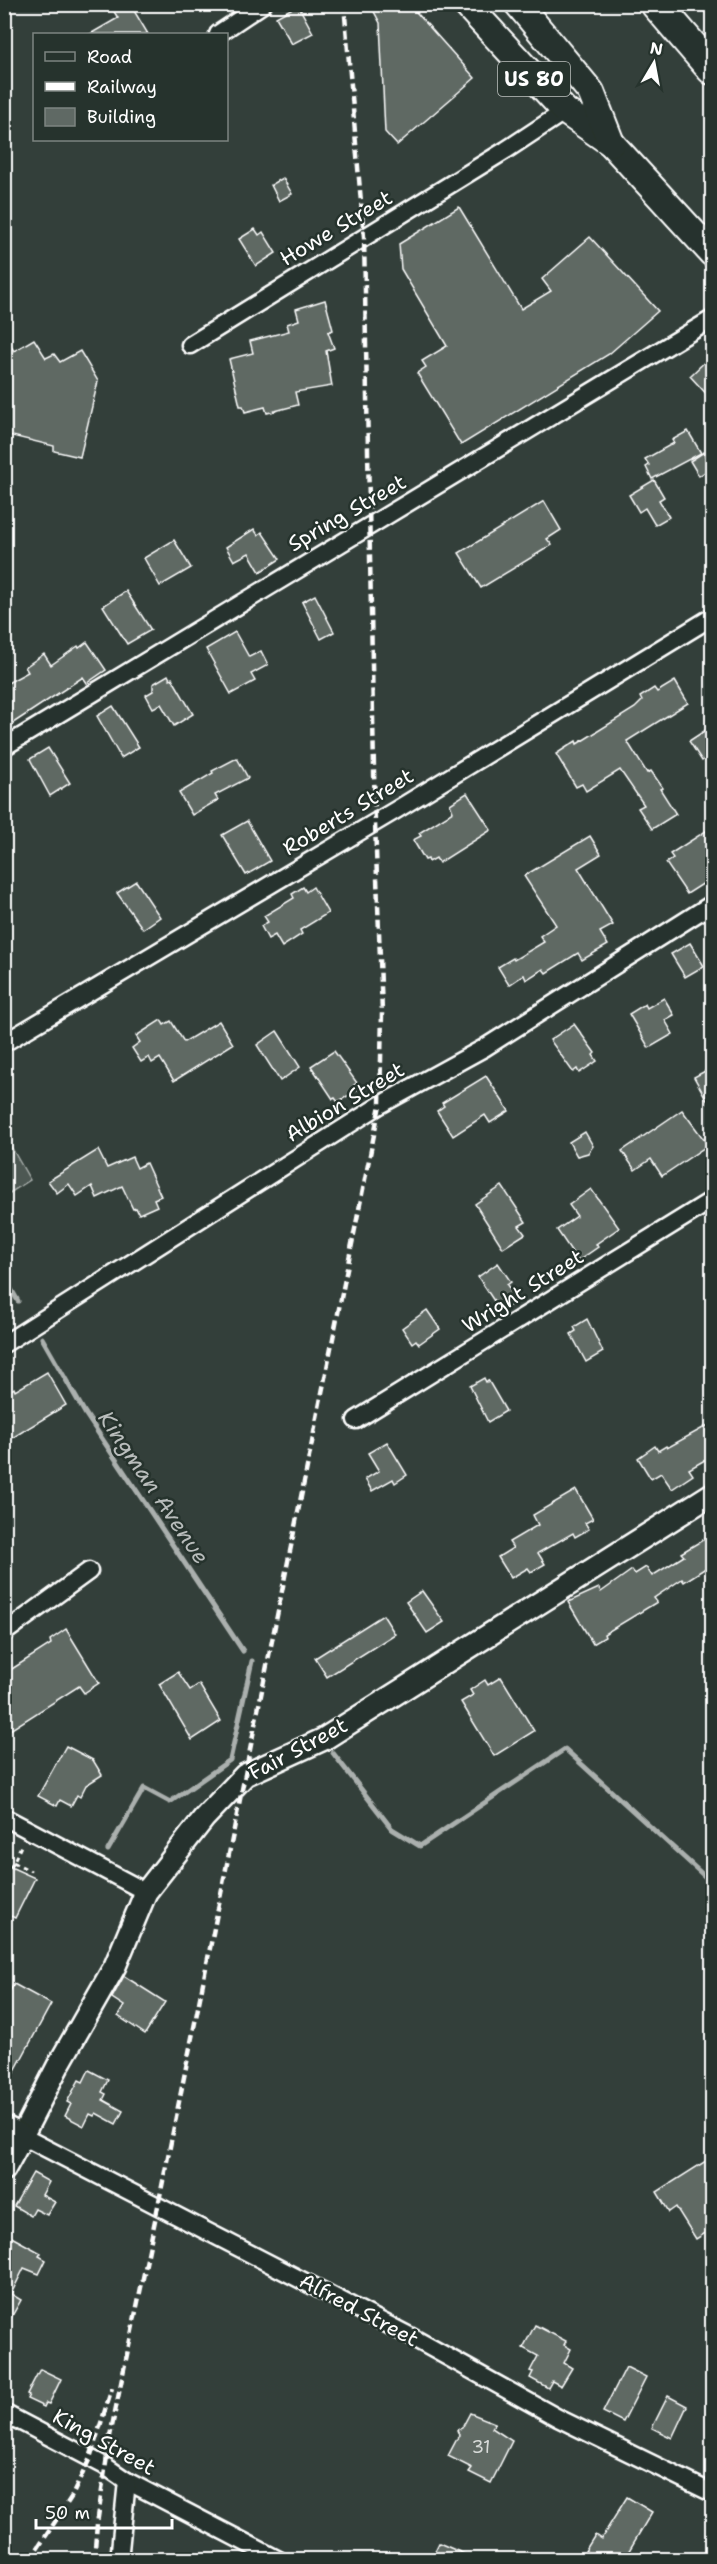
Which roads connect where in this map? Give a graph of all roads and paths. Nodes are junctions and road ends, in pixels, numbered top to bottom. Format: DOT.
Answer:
graph roads {
  1 [pos="263,4"];
  2 [pos="466,4"];
  3 [pos="518,4"];
  4 [pos="656,4"];
  5 [pos="220,33"];
  6 [pos="712,69"];
  7 [pos="565,111"];
  8 [pos="611,143"];
  9 [pos="712,253"];
  10 [pos="712,319"];
  11 [pos="190,345"];
  12 [pos="712,617"];
  13 [pos="4,747"];
  14 [pos="712,904"];
  15 [pos="4,1043"];
  16 [pos="712,1200"];
  17 [pos="4,1344"];
  18 [pos="356,1420"];
  19 [pos="712,1494"];
  20 [pos="89,1571"];
  21 [pos="4,1633"];
  22 [pos="4,1817"];
  23 [pos="29,1830"];
  24 [pos="13,1863"];
  25 [pos="11,1867"];
  26 [pos="31,1871"];
  27 [pos="146,1892"];
  28 [pos="13,2132"];
  29 [pos="4,2169"];
  30 [pos="4,2413"];
  31 [pos="127,2481"];
  32 [pos="712,2493"];
  33 [pos="119,2559"];
  34 [pos="279,2559"];
  1 -- 5 [label="street"];
  2 -- 7 [label="main road, US 80"];
  3 -- 8 [label="main road, US 80"];
  4 -- 6 [label="highway"];
  7 -- 8 [label="main road, US 80"];
  7 -- 11 [label="street, Howe Street"];
  8 -- 9 [label="main road, US 80"];
  10 -- 13 [label="street, Spring Street"];
  12 -- 15 [label="street, Roberts Street"];
  14 -- 17 [label="street, Albion Street"];
  16 -- 18 [label="street, Wright Street"];
  19 -- 27 [label="street, Fair Street"];
  20 -- 21 [label="street"];
  22 -- 23 [label="street"];
  23 -- 24 [label="path"];
  23 -- 27 [label="street"];
  24 -- 25 [label="path"];
  24 -- 26 [label="path"];
  27 -- 28 [label="street, Fair Street"];
  28 -- 29 [label="main road, Fair Street"];
  28 -- 32 [label="street, Alfred Street"];
  30 -- 31 [label="street, King Street"];
  31 -- 33 [label="street"];
  31 -- 34 [label="street, King Street"];
}
